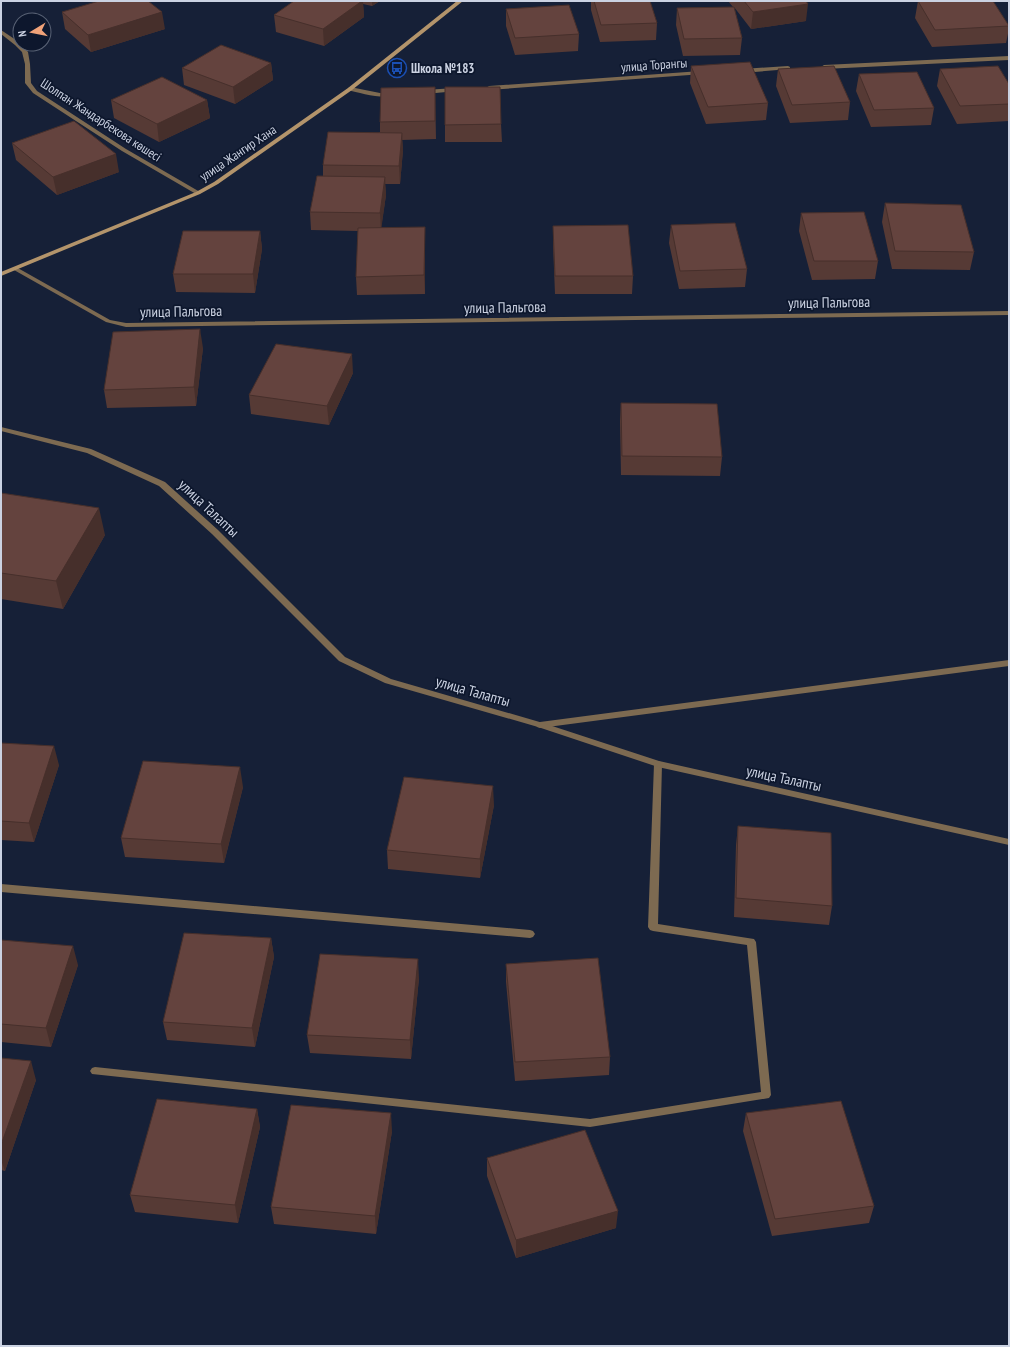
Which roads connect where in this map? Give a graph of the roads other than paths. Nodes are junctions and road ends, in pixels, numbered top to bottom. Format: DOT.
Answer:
graph roads {
  1 [pos="460,1"];
  2 [pos="1,32"];
  3 [pos="1009,58"];
  4 [pos="816,67"];
  5 [pos="792,68"];
  6 [pos="736,71"];
  7 [pos="704,72"];
  8 [pos="483,88"];
  9 [pos="350,89"];
  10 [pos="459,90"];
  11 [pos="419,92"];
  12 [pos="396,94"];
  13 [pos="198,193"];
  14 [pos="16,269"];
  15 [pos="1,274"];
  16 [pos="1009,313"];
  17 [pos="1,429"];
  18 [pos="1009,663"];
  19 [pos="540,725"];
  20 [pos="658,764"];
  21 [pos="1009,842"];
  22 [pos="1,888"];
  23 [pos="530,934"];
  24 [pos="95,1071"];
  1 -- 9 [label="street, улица Жангир Хана"];
  2 -- 13 [label="street, Шолпан Жандарбекова көшесі"];
  3 -- 4 [label="street"];
  5 -- 6 [label="street"];
  7 -- 8 [label="street, улица Торангы"];
  9 -- 12 [label="street"];
  9 -- 13 [label="street, улица Жангир Хана"];
  10 -- 11 [label="street"];
  13 -- 14 [label="street, улица Жангир Хана"];
  14 -- 15 [label="street, улица Жангир Хана"];
  14 -- 16 [label="street, улица Пальгова"];
  17 -- 19 [label="street, улица Талапты"];
  18 -- 19 [label="street"];
  19 -- 20 [label="street, улица Талапты"];
  20 -- 21 [label="street, улица Талапты"];
  20 -- 24 [label="street"];
  22 -- 23 [label="street"];
}
